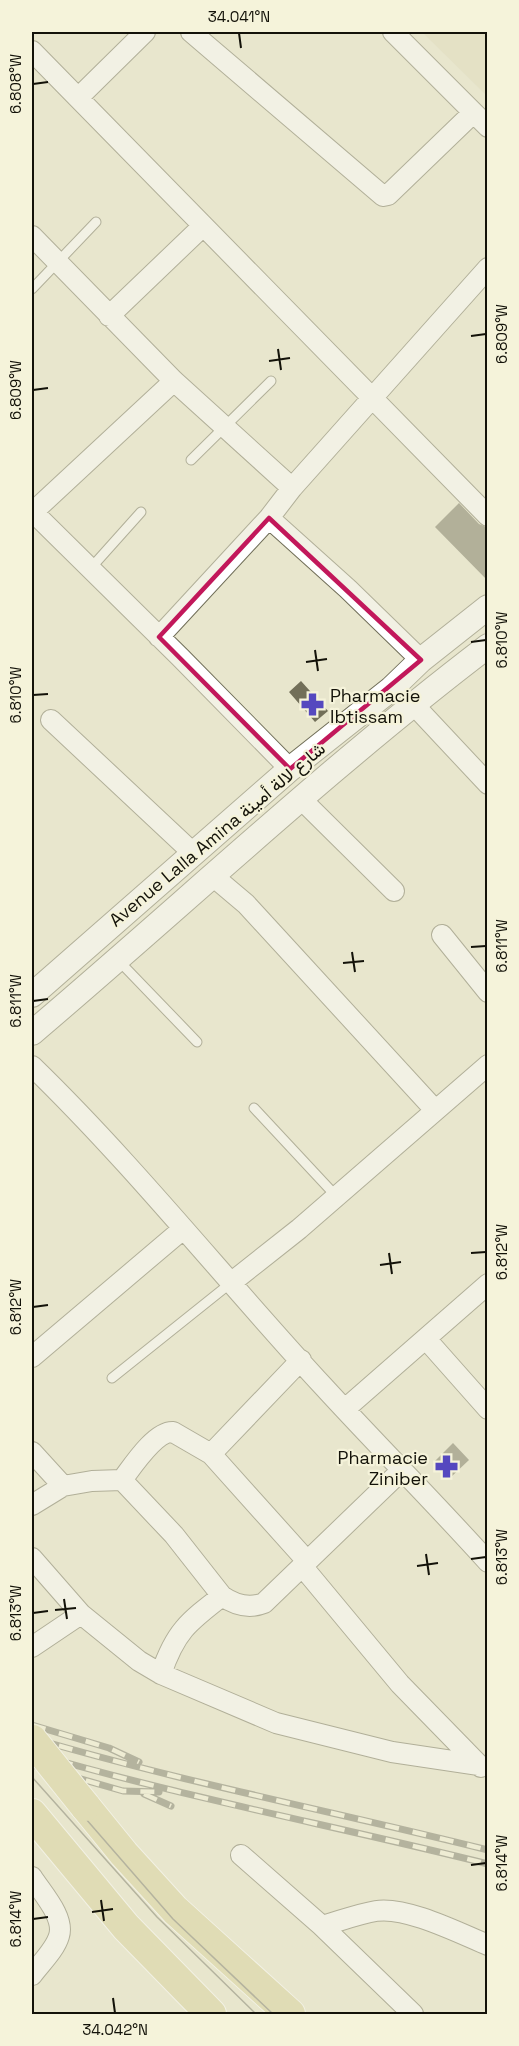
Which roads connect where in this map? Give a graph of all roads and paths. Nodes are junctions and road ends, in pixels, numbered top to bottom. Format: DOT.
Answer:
graph roads {
  1 [pos="145,32"];
  2 [pos="190,32"];
  3 [pos="393,32"];
  4 [pos="34,58"];
  5 [pos="79,97"];
  6 [pos="480,120"];
  7 [pos="96,222"];
  8 [pos="203,226"];
  9 [pos="32,236"];
  10 [pos="58,262"];
  11 [pos="488,268"];
  12 [pos="32,289"];
  13 [pos="109,316"];
  14 [pos="174,381"];
  15 [pos="271,381"];
  16 [pos="372,398"];
  17 [pos="225,426"];
  18 [pos="191,460"];
  19 [pos="292,488"];
  20 [pos="32,512"];
  21 [pos="141,512"];
  22 [pos="488,516"];
  23 [pos="269,518"];
  24 [pos="90,568"];
  25 [pos="488,607"];
  26 [pos="159,637"];
  27 [pos="488,646"];
  28 [pos="421,660"];
  29 [pos="414,705"];
  30 [pos="51,720"];
  31 [pos="290,769"];
  32 [pos="488,784"];
  33 [pos="301,799"];
  34 [pos="193,854"];
  35 [pos="214,877"];
  36 [pos="394,891"];
  37 [pos="442,935"];
  38 [pos="118,960"];
  39 [pos="488,992"];
  40 [pos="32,994"];
  41 [pos="32,1033"];
  42 [pos="197,1042"];
  43 [pos="488,1065"];
  44 [pos="32,1066"];
  45 [pos="254,1108"];
  46 [pos="435,1110"];
  47 [pos="336,1196"];
  48 [pos="183,1229"];
  49 [pos="232,1282"];
  50 [pos="488,1284"];
  51 [pos="426,1339"];
  52 [pos="32,1357"];
  53 [pos="301,1360"];
  54 [pos="112,1378"];
  55 [pos="345,1409"];
  56 [pos="488,1409"];
  57 [pos="32,1452"];
  58 [pos="211,1454"];
  59 [pos="402,1470"];
  60 [pos="122,1480"];
  61 [pos="63,1486"];
  62 [pos="32,1505"];
  63 [pos="32,1558"];
  64 [pos="488,1562"];
  65 [pos="305,1564"];
  66 [pos="222,1596"];
  67 [pos="81,1614"];
  68 [pos="32,1647"];
  69 [pos="161,1674"];
  70 [pos="32,1740"];
  71 [pos="483,1769"];
  72 [pos="32,1814"];
  73 [pos="241,1855"];
  74 [pos="32,1877"];
  75 [pos="322,1926"];
  76 [pos="488,1945"];
  77 [pos="32,1976"];
  78 [pos="408,2013"];
  79 [pos="211,2014"];
  80 [pos="290,2014"];
  1 -- 5 [label="street"];
  2 -- 6 [label="street"];
  3 -- 6 [label="street"];
  4 -- 5 [label="street"];
  5 -- 8 [label="street"];
  7 -- 10 [label="lane"];
  8 -- 13 [label="street"];
  8 -- 16 [label="street"];
  9 -- 10 [label="street"];
  10 -- 12 [label="lane"];
  10 -- 13 [label="street"];
  11 -- 16 [label="street"];
  13 -- 14 [label="street"];
  14 -- 17 [label="street"];
  14 -- 20 [label="street"];
  15 -- 17 [label="lane"];
  16 -- 19 [label="street"];
  16 -- 22 [label="street"];
  17 -- 18 [label="lane"];
  17 -- 19 [label="street"];
  19 -- 23 [label="street"];
  20 -- 24 [label="street"];
  21 -- 24 [label="lane"];
  23 -- 26 [label="street"];
  23 -- 28 [label="street"];
  24 -- 26 [label="street"];
  25 -- 28 [label="street, Avenue Lalla Amina شارع لالة أمينة"];
  26 -- 31 [label="street"];
  27 -- 29 [label="street, Avenue Lalla Amina شارع لالة أمينة"];
  28 -- 31 [label="street, Avenue Lalla Amina شارع لالة أمينة"];
  29 -- 32 [label="street"];
  29 -- 33 [label="street, Avenue Lalla Amina شارع لالة أمينة"];
  30 -- 34 [label="street"];
  31 -- 34 [label="street, Avenue Lalla Amina شارع لالة أمينة"];
  33 -- 35 [label="street, Avenue Lalla Amina شارع لالة أمينة"];
  33 -- 36 [label="street"];
  34 -- 40 [label="street, Avenue Lalla Amina شارع لالة أمينة"];
  35 -- 38 [label="street, Avenue Lalla Amina شارع لالة أمينة"];
  35 -- 46 [label="street"];
  37 -- 39 [label="street"];
  38 -- 41 [label="street, Avenue Lalla Amina شارع لالة أمينة"];
  38 -- 42 [label="lane"];
  43 -- 46 [label="street"];
  44 -- 48 [label="street"];
  45 -- 47 [label="lane"];
  46 -- 47 [label="street"];
  47 -- 49 [label="street"];
  48 -- 49 [label="street"];
  48 -- 52 [label="street"];
  49 -- 53 [label="street"];
  49 -- 54 [label="lane"];
  50 -- 51 [label="street"];
  51 -- 55 [label="street"];
  51 -- 56 [label="street"];
  53 -- 55 [label="street"];
  53 -- 58 [label="street"];
  55 -- 59 [label="street"];
  57 -- 61 [label="street"];
  58 -- 60 [label="street"];
  58 -- 65 [label="street"];
  59 -- 64 [label="street"];
  59 -- 65 [label="street"];
  60 -- 61 [label="street"];
  60 -- 66 [label="street"];
  61 -- 62 [label="street"];
  63 -- 67 [label="street"];
  65 -- 66 [label="street"];
  65 -- 71 [label="street"];
  66 -- 69 [label="street"];
  67 -- 68 [label="street"];
  67 -- 69 [label="street"];
  69 -- 71 [label="street"];
  70 -- 80 [label="main road, bridge"];
  72 -- 79 [label="main road"];
  73 -- 75 [label="street"];
  74 -- 77 [label="street"];
  75 -- 76 [label="street"];
  75 -- 78 [label="street"];
}
